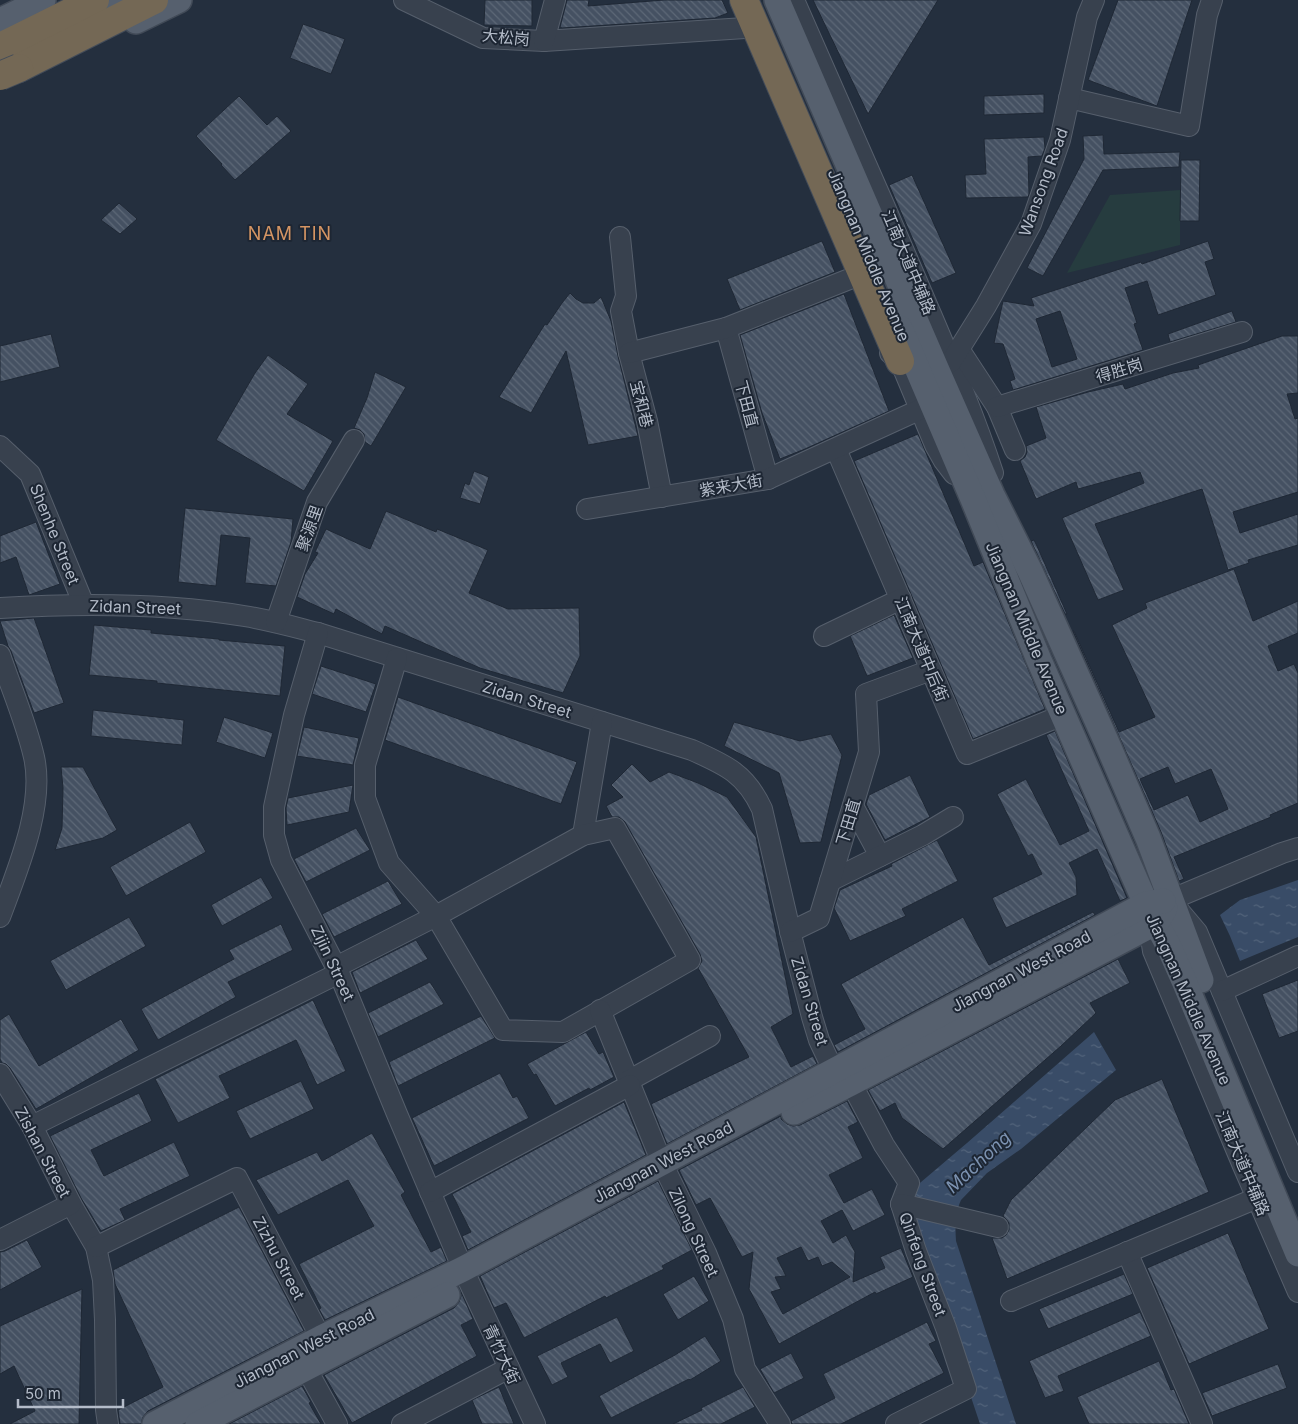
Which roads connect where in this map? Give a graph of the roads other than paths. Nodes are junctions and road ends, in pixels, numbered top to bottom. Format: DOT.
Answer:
graph roads {
  1 [pos="43,0"];
  2 [pos="65,0"];
  3 [pos="69,0"];
  4 [pos="95,0"];
  5 [pos="119,0"];
  6 [pos="171,0"];
  7 [pos="404,0"];
  8 [pos="555,0"];
  9 [pos="733,0"];
  10 [pos="744,0"];
  11 [pos="759,0"];
  12 [pos="777,0"];
  13 [pos="794,0"];
  14 [pos="1094,0"];
  15 [pos="1212,0"];
  16 [pos="3,26"];
  17 [pos="745,28"];
  18 [pos="544,41"];
  19 [pos="0,47"];
  20 [pos="810,57"];
  21 [pos="0,59"];
  22 [pos="8,75"];
  23 [pos="0,87"];
  24 [pos="1069,98"];
  25 [pos="620,237"];
  26 [pos="852,278"];
  27 [pos="726,328"];
  28 [pos="1242,332"];
  29 [pos="629,353"];
  30 [pos="906,358"];
  31 [pos="949,360"];
  32 [pos="997,407"];
  33 [pos="921,410"];
  34 [pos="354,440"];
  35 [pos="0,446"];
  36 [pos="836,449"];
  37 [pos="1015,450"];
  38 [pos="768,479"];
  39 [pos="662,497"];
  40 [pos="974,499"];
  41 [pos="587,509"];
  42 [pos="901,599"];
  43 [pos="84,605"];
  44 [pos="0,608"];
  45 [pos="276,622"];
  46 [pos="318,633"];
  47 [pos="824,636"];
  48 [pos="0,655"];
  49 [pos="397,658"];
  50 [pos="931,670"];
  51 [pos="1063,715"];
  52 [pos="602,722"];
  53 [pos="853,806"];
  54 [pos="953,817"];
  55 [pos="583,834"];
  56 [pos="1148,838"];
  57 [pos="1298,848"];
  58 [pos="1122,849"];
  59 [pos="880,856"];
  60 [pos="830,881"];
  61 [pos="1158,909"];
  62 [pos="436,916"];
  63 [pos="0,917"];
  64 [pos="790,932"];
  65 [pos="1298,956"];
  66 [pos="338,970"];
  67 [pos="1222,991"];
  68 [pos="600,1010"];
  69 [pos="1213,1031"];
  70 [pos="710,1036"];
  71 [pos="0,1074"];
  72 [pos="842,1078"];
  73 [pos="629,1083"];
  74 [pos="32,1126"];
  75 [pos="665,1169"];
  76 [pos="1298,1172"];
  77 [pos="430,1192"];
  78 [pos="1257,1198"];
  79 [pos="71,1204"];
  80 [pos="903,1204"];
  81 [pos="1298,1213"];
  82 [pos="998,1227"];
  83 [pos="0,1240"];
  84 [pos="96,1247"];
  85 [pos="1127,1252"];
  86 [pos="1298,1254"];
  87 [pos="467,1276"];
  88 [pos="1298,1292"];
  89 [pos="1012,1301"];
  90 [pos="321,1338"];
  91 [pos="306,1368"];
  92 [pos="509,1368"];
  93 [pos="108,1424"];
  94 [pos="155,1424"];
  95 [pos="198,1424"];
  96 [pos="337,1424"];
  97 [pos="402,1424"];
  98 [pos="535,1424"];
  99 [pos="780,1424"];
  100 [pos="896,1424"];
  101 [pos="1202,1424"];
  1 -- 16 [label="main road"];
  2 -- 16 [label="highway"];
  3 -- 16 [label="main road"];
  4 -- 19 [label="highway"];
  5 -- 21 [label="main road"];
  6 -- 22 [label="highway, bridge"];
  7 -- 18 [label="street, 大松岗"];
  8 -- 18 [label="street, 大松岗"];
  9 -- 17 [label="street"];
  10 -- 30 [label="highway"];
  11 -- 30 [label="main road, Jiangnan Middle Avenue"];
  12 -- 20 [label="main road, Jiangnan Middle Avenue"];
  13 -- 20 [label="street"];
  14 -- 24 [label="street, Wansong Road"];
  15 -- 24 [label="street"];
  17 -- 18 [label="street"];
  17 -- 26 [label="street"];
  20 -- 31 [label="main road, Jiangnan Middle Avenue"];
  22 -- 23 [label="main road"];
  24 -- 31 [label="street, Wansong Road"];
  25 -- 29 [label="street, 宝和巷"];
  26 -- 27 [label="street"];
  26 -- 30 [label="street"];
  27 -- 29 [label="street"];
  27 -- 38 [label="street, 下田直"];
  28 -- 32 [label="street, 得胜岗"];
  29 -- 39 [label="street, 宝和巷"];
  30 -- 33 [label="street"];
  30 -- 40 [label="main road, Jiangnan Middle Avenue"];
  31 -- 32 [label="street"];
  31 -- 56 [label="main road, Jiangnan Middle Avenue"];
  32 -- 37 [label="street"];
  33 -- 36 [label="street, 紫来大街"];
  33 -- 40 [label="street"];
  34 -- 45 [label="street, 聚源里"];
  35 -- 43 [label="street, Shenhe Street"];
  36 -- 38 [label="street, 紫来大街"];
  36 -- 42 [label="street, 江南大道中后街"];
  38 -- 39 [label="street, 紫来大街"];
  39 -- 41 [label="street, 紫来大街"];
  40 -- 51 [label="main road, Jiangnan Middle Avenue"];
  42 -- 47 [label="street"];
  42 -- 50 [label="street, 江南大道中后街"];
  43 -- 44 [label="street, Zidan Street"];
  43 -- 45 [label="street, Zidan Street"];
  45 -- 46 [label="street, Zidan Street"];
  46 -- 49 [label="street, Zidan Street"];
  46 -- 66 [label="street, Zijin Street"];
  48 -- 63 [label="street"];
  49 -- 52 [label="street, Zidan Street"];
  49 -- 62 [label="street"];
  50 -- 51 [label="street, 江南大道中后街"];
  50 -- 53 [label="street, 下田直"];
  51 -- 58 [label="main road, Jiangnan Middle Avenue"];
  52 -- 55 [label="street"];
  52 -- 64 [label="street, Zidan Street"];
  53 -- 59 [label="street"];
  53 -- 60 [label="street, 下田直"];
  54 -- 59 [label="street"];
  55 -- 62 [label="street"];
  55 -- 68 [label="street"];
  56 -- 58 [label="main road"];
  56 -- 61 [label="main road, Jiangnan Middle Avenue"];
  57 -- 61 [label="street"];
  58 -- 61 [label="main road, Jiangnan Middle Avenue"];
  59 -- 60 [label="street"];
  60 -- 64 [label="street, 下田直"];
  61 -- 67 [label="street, 江南大道中辅路"];
  61 -- 69 [label="main road, Jiangnan Middle Avenue"];
  61 -- 69 [label="street, 江南大道中辅路"];
  61 -- 72 [label="main road, Jiangnan West Road"];
  62 -- 66 [label="street"];
  62 -- 68 [label="street"];
  64 -- 72 [label="street, Zidan Street"];
  65 -- 67 [label="street"];
  66 -- 74 [label="street"];
  66 -- 77 [label="street, Zijin Street"];
  67 -- 69 [label="street, 江南大道中辅路"];
  68 -- 73 [label="street, Zilong Street"];
  69 -- 76 [label="street, 江南大道中辅路"];
  69 -- 78 [label="street, 江南大道中辅路"];
  69 -- 81 [label="main road, Jiangnan Middle Avenue"];
  69 -- 86 [label="main road, Jiangnan Middle Avenue"];
  70 -- 73 [label="street"];
  71 -- 74 [label="street, Zishan Street"];
  72 -- 75 [label="main road, Jiangnan West Road"];
  72 -- 80 [label="street, Qinfeng Street"];
  73 -- 75 [label="street, Zilong Street"];
  73 -- 77 [label="street"];
  74 -- 79 [label="street, Zishan Street"];
  75 -- 87 [label="main road, Jiangnan West Road"];
  75 -- 99 [label="street, Zilong Street"];
  77 -- 87 [label="street, Zijin Street"];
  78 -- 85 [label="street"];
  78 -- 88 [label="street, 江南大道中辅路"];
  79 -- 83 [label="street, Zishan Street"];
  79 -- 84 [label="street, Zishan Street"];
  80 -- 82 [label="street"];
  80 -- 100 [label="street, Qinfeng Street"];
  84 -- 90 [label="street, Zizhu Street"];
  84 -- 93 [label="street, Zishan Street"];
  85 -- 89 [label="street"];
  85 -- 101 [label="street"];
  87 -- 90 [label="main road, Jiangnan West Road"];
  87 -- 91 [label="main road"];
  87 -- 92 [label="street, 青竹大街"];
  90 -- 94 [label="main road, Jiangnan West Road"];
  91 -- 95 [label="main road"];
  91 -- 96 [label="street"];
  92 -- 97 [label="street"];
  92 -- 98 [label="street, 青竹大街"];
}
